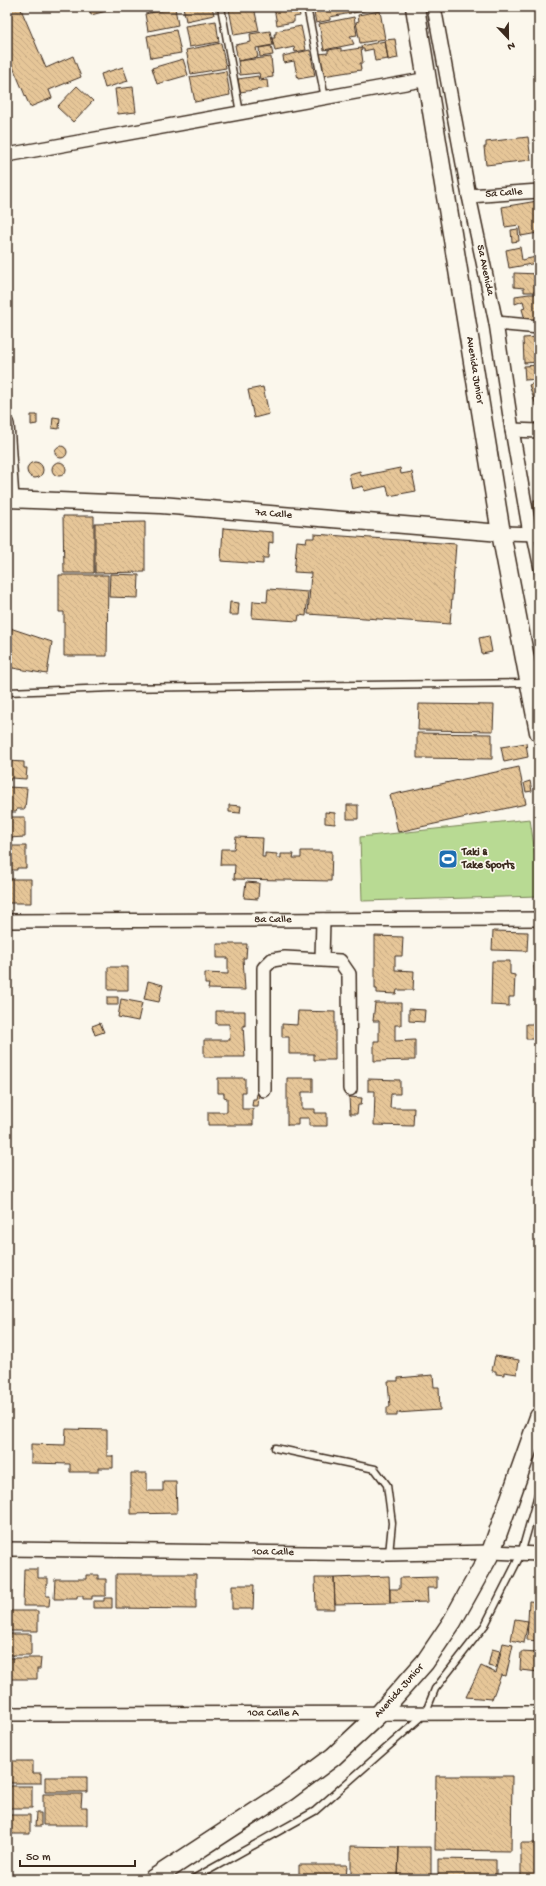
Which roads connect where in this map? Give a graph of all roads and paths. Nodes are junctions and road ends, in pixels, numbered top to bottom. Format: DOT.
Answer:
graph roads {
  1 [pos="221,7"];
  2 [pos="307,7"];
  3 [pos="415,7"];
  4 [pos="434,7"];
  5 [pos="428,79"];
  6 [pos="325,98"];
  7 [pos="240,113"];
  8 [pos="7,156"];
  9 [pos="539,191"];
  10 [pos="469,196"];
  11 [pos="496,323"];
  12 [pos="539,327"];
  13 [pos="7,424"];
  14 [pos="512,430"];
  15 [pos="539,431"];
  16 [pos="9,499"];
  17 [pos="501,533"];
  18 [pos="535,534"];
  19 [pos="539,576"];
  20 [pos="530,683"];
  21 [pos="7,692"];
  22 [pos="539,732"];
  23 [pos="539,919"];
  24 [pos="323,920"];
  25 [pos="7,921"];
  26 [pos="322,959"];
  27 [pos="350,1089"];
  28 [pos="264,1090"];
  29 [pos="539,1417"];
  30 [pos="275,1448"];
  31 [pos="539,1491"];
  32 [pos="7,1549"];
  33 [pos="491,1552"];
  34 [pos="389,1554"];
  35 [pos="521,1554"];
  36 [pos="539,1554"];
  37 [pos="380,1713"];
  38 [pos="539,1713"];
  39 [pos="7,1714"];
  40 [pos="425,1714"];
  41 [pos="153,1879"];
  42 [pos="193,1879"];
  1 -- 7 [label="lane"];
  2 -- 6 [label="lane"];
  3 -- 5 [label="main road, Avenida Junior"];
  4 -- 10 [label="street, 5a Avenida"];
  5 -- 6 [label="street"];
  5 -- 17 [label="main road, Avenida Junior"];
  6 -- 7 [label="street"];
  7 -- 8 [label="street"];
  9 -- 10 [label="street, 5a Calle"];
  10 -- 11 [label="street, 5a Avenida"];
  11 -- 12 [label="street"];
  11 -- 14 [label="street, 5a Avenida"];
  13 -- 16 [label="street"];
  14 -- 15 [label="street"];
  14 -- 18 [label="street, 5a Avenida"];
  16 -- 17 [label="street, 7a Calle"];
  17 -- 18 [label="street, 7a Calle"];
  17 -- 20 [label="main road, Avenida Junior"];
  18 -- 19 [label="lane"];
  20 -- 21 [label="lane"];
  20 -- 22 [label="main road, Avenida Junior"];
  23 -- 24 [label="street, 8a Calle"];
  24 -- 25 [label="street, 8a Calle"];
  24 -- 26 [label="street"];
  26 -- 27 [label="street"];
  26 -- 28 [label="street"];
  29 -- 33 [label="main road, Avenida Junior"];
  30 -- 34 [label="lane"];
  31 -- 35 [label="lane"];
  32 -- 34 [label="street, 10a Calle"];
  33 -- 34 [label="street, 10a Calle"];
  33 -- 35 [label="street, 10a Calle"];
  33 -- 37 [label="main road, Avenida Junior"];
  35 -- 36 [label="street, 10a Calle"];
  35 -- 40 [label="lane"];
  37 -- 39 [label="street, 10a Calle A"];
  37 -- 40 [label="street, 10a Calle A"];
  37 -- 41 [label="main road, Avenida Junior"];
  38 -- 40 [label="street, 10a Calle A"];
  40 -- 42 [label="lane"];
}
